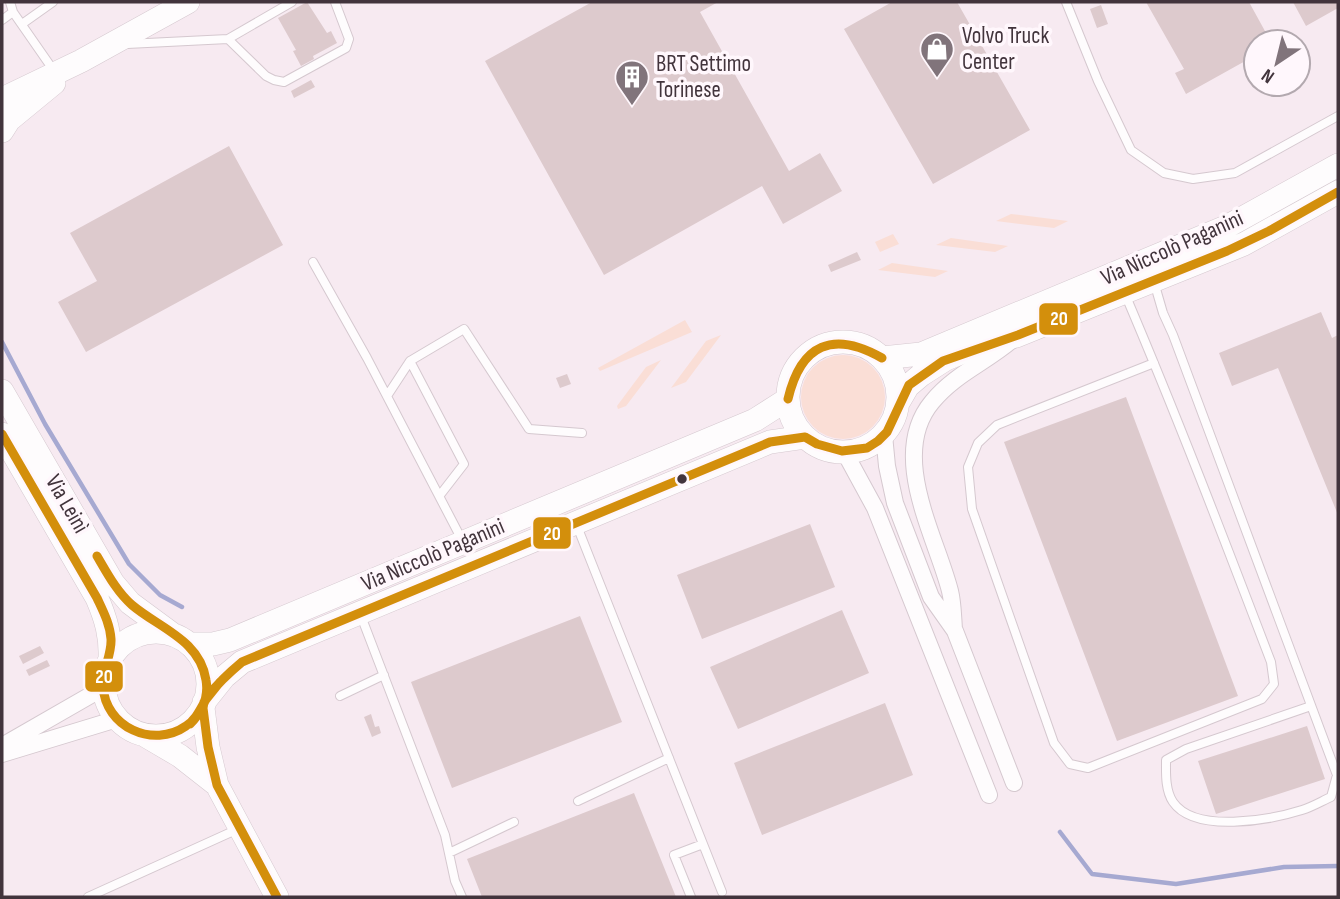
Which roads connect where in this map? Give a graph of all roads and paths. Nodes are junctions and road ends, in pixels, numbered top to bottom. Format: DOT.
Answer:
graph roads {
  1 [pos="10,2"];
  2 [pos="53,2"];
  3 [pos="188,2"];
  4 [pos="292,2"];
  5 [pos="335,2"];
  6 [pos="1066,2"];
  7 [pos="13,12"];
  8 [pos="2,20"];
  9 [pos="22,24"];
  10 [pos="228,38"];
  11 [pos="110,45"];
  12 [pos="81,61"];
  13 [pos="56,74"];
  14 [pos="2,99"];
  15 [pos="1338,116"];
  16 [pos="2,131"];
  17 [pos="1338,165"];
  18 [pos="1338,192"];
  19 [pos="313,262"];
  20 [pos="1154,280"];
  21 [pos="1124,292"];
  22 [pos="1016,336"];
  23 [pos="882,358"];
  24 [pos="410,361"];
  25 [pos="1154,363"];
  26 [pos="2,391"];
  27 [pos="387,396"];
  28 [pos="788,399"];
  29 [pos="898,402"];
  30 [pos="582,433"];
  31 [pos="2,434"];
  32 [pos="884,435"];
  33 [pos="805,437"];
  34 [pos="845,453"];
  35 [pos="440,495"];
  36 [pos="576,523"];
  37 [pos="463,542"];
  38 [pos="360,613"];
  39 [pos="955,631"];
  40 [pos="182,640"];
  41 [pos="110,659"];
  42 [pos="384,675"];
  43 [pos="103,688"];
  44 [pos="340,696"];
  45 [pos="204,705"];
  46 [pos="1311,706"];
  47 [pos="117,719"];
  48 [pos="146,736"];
  49 [pos="2,746"];
  50 [pos="2,754"];
  51 [pos="668,758"];
  52 [pos="1014,783"];
  53 [pos="217,785"];
  54 [pos="989,795"];
  55 [pos="578,801"];
  56 [pos="514,822"];
  57 [pos="241,828"];
  58 [pos="703,844"];
  59 [pos="449,853"];
  60 [pos="722,892"];
  61 [pos="88,897"];
  62 [pos="277,897"];
  63 [pos="462,897"];
  64 [pos="691,897"];
  1 -- 7 [label="lane"];
  2 -- 9 [label="lane"];
  3 -- 11 [label="street"];
  4 -- 10 [label="lane"];
  5 -- 10 [label="lane"];
  6 -- 15 [label="lane"];
  7 -- 8 [label="lane"];
  7 -- 9 [label="lane"];
  9 -- 13 [label="lane"];
  10 -- 11 [label="lane"];
  11 -- 12 [label="street"];
  12 -- 13 [label="street"];
  12 -- 16 [label="street"];
  13 -- 14 [label="street"];
  17 -- 23 [label="street, Via Niccolò Paganini"];
  18 -- 20 [label="street, Via Niccolò Paganini"];
  19 -- 27 [label="lane"];
  20 -- 21 [label="street, Via Niccolò Paganini"];
  20 -- 46 [label="lane"];
  21 -- 22 [label="street, Via Niccolò Paganini"];
  21 -- 25 [label="lane"];
  22 -- 29 [label="street, Via Niccolò Paganini"];
  22 -- 39 [label="street"];
  23 -- 28 [label="street"];
  23 -- 29 [label="street"];
  24 -- 27 [label="lane"];
  24 -- 30 [label="lane"];
  24 -- 35 [label="lane"];
  25 -- 25 [label="lane"];
  26 -- 40 [label="street, Via Leinì"];
  27 -- 35 [label="lane"];
  28 -- 33 [label="street"];
  28 -- 37 [label="street, Via Niccolò Paganini"];
  29 -- 32 [label="street"];
  31 -- 41 [label="street, Via Leinì"];
  32 -- 34 [label="street"];
  32 -- 39 [label="street"];
  33 -- 34 [label="street"];
  33 -- 36 [label="street, Via Niccolò Paganini"];
  34 -- 54 [label="street"];
  35 -- 37 [label="lane"];
  36 -- 38 [label="street, Via Niccolò Paganini"];
  36 -- 51 [label="lane"];
  37 -- 40 [label="street, Via Niccolò Paganini"];
  38 -- 42 [label="lane"];
  38 -- 45 [label="street, Via Niccolò Paganini"];
  39 -- 52 [label="street"];
  40 -- 41 [label="street"];
  40 -- 45 [label="street"];
  41 -- 43 [label="street"];
  42 -- 44 [label="lane"];
  42 -- 59 [label="lane"];
  43 -- 47 [label="street"];
  43 -- 49 [label="street"];
  45 -- 48 [label="street"];
  45 -- 53 [label="street"];
  46 -- 46 [label="lane"];
  47 -- 48 [label="street"];
  47 -- 50 [label="street"];
  48 -- 53 [label="street"];
  51 -- 55 [label="lane"];
  51 -- 58 [label="lane"];
  53 -- 57 [label="street"];
  56 -- 59 [label="lane"];
  57 -- 61 [label="lane"];
  57 -- 62 [label="street"];
  58 -- 60 [label="lane"];
  58 -- 64 [label="lane"];
  59 -- 63 [label="lane"];
}
